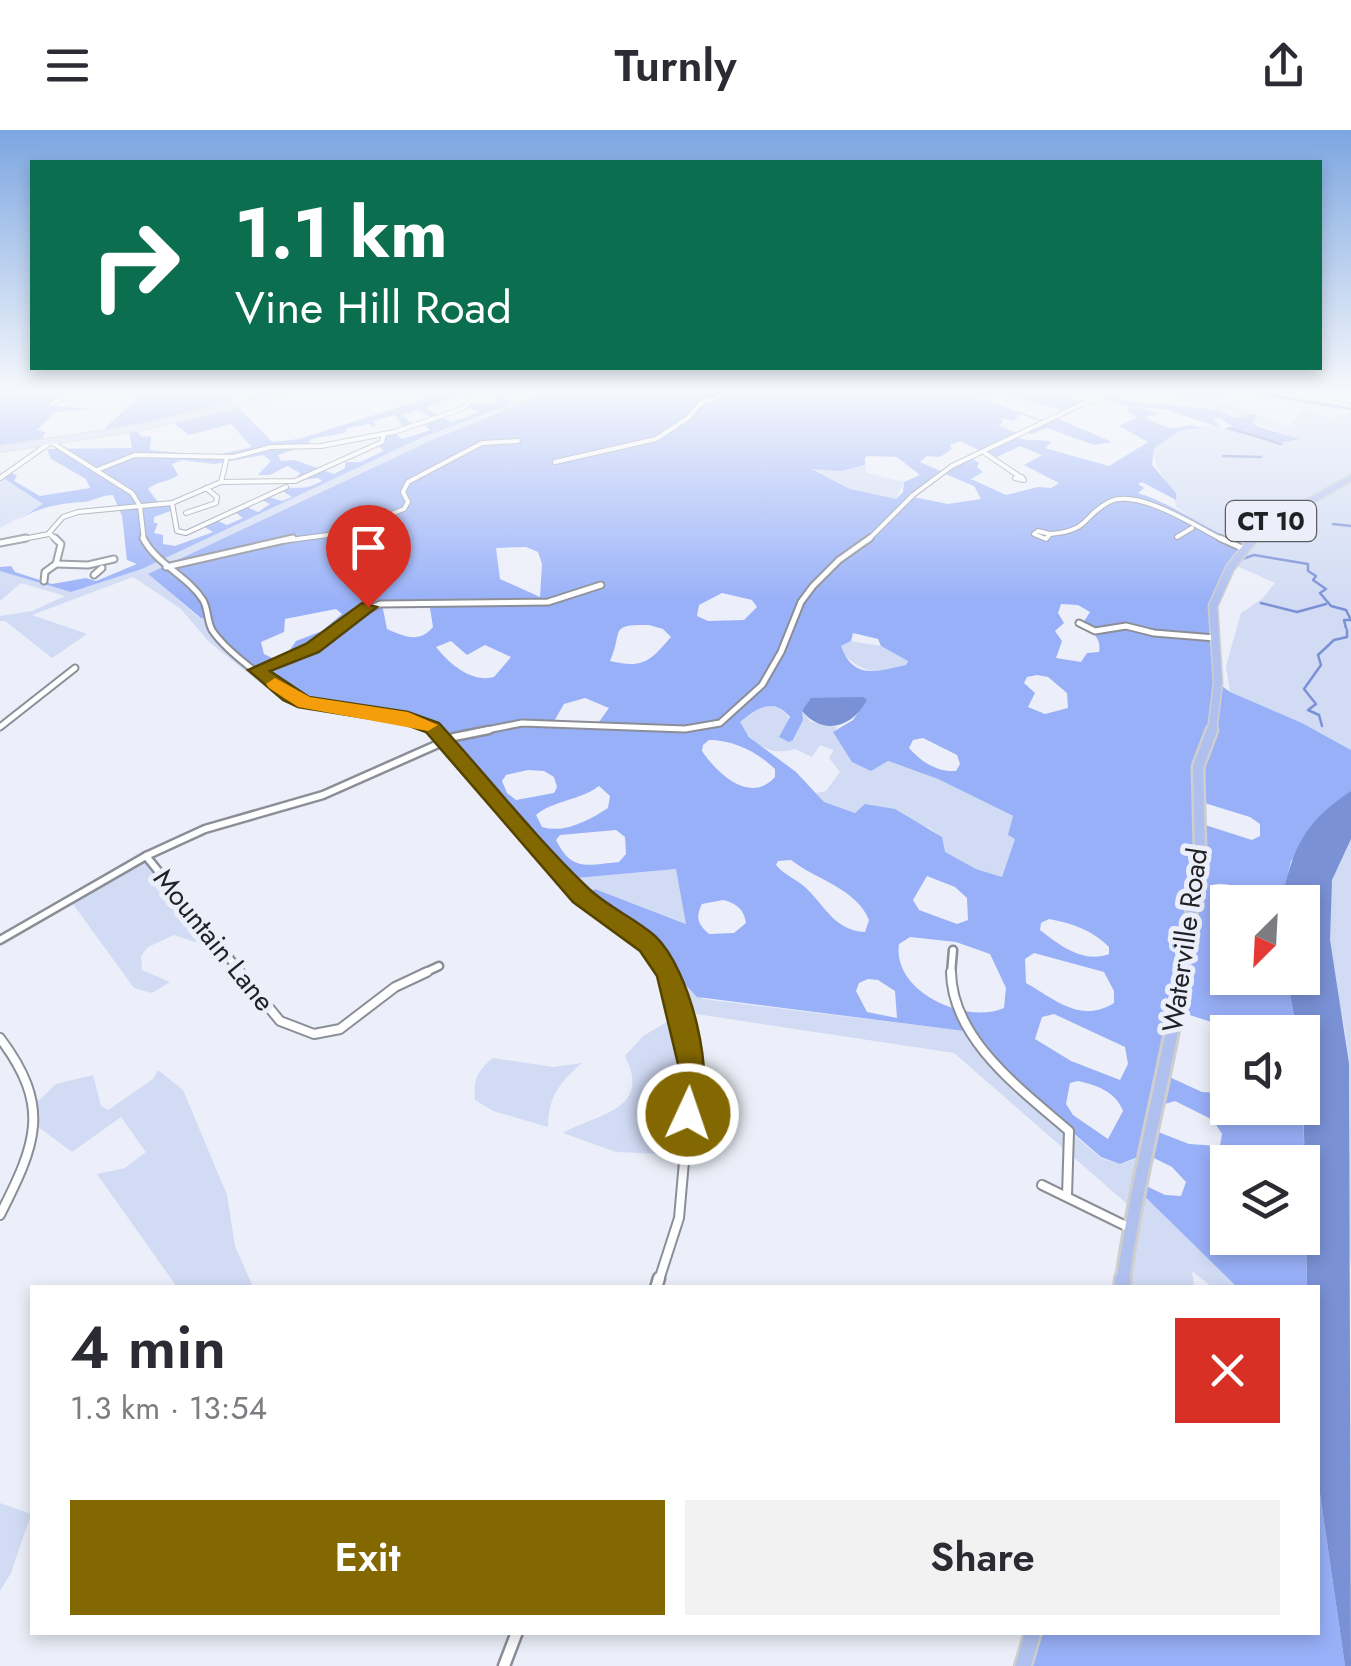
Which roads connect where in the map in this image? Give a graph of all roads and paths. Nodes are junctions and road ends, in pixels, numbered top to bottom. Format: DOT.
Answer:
graph roads {
  1 [pos="28,460"];
  2 [pos="78,460"];
  3 [pos="123,460"];
  4 [pos="226,460"];
  5 [pos="343,460"];
  6 [pos="450,460"];
  7 [pos="565,460"];
  8 [pos="967,460"];
  9 [pos="998,460"];
  10 [pos="555,462"];
  11 [pos="96,470"];
  12 [pos="1019,476"];
  13 [pos="0,478"];
  14 [pos="1351,478"];
  15 [pos="221,482"];
  16 [pos="286,487"];
  17 [pos="206,490"];
  18 [pos="172,503"];
  19 [pos="140,506"];
  20 [pos="186,513"];
  21 [pos="1194,527"];
  22 [pos="49,534"];
  23 [pos="1050,534"];
  24 [pos="1177,537"];
  25 [pos="0,543"];
  26 [pos="1240,548"];
  27 [pos="114,559"];
  28 [pos="56,564"];
  29 [pos="102,568"];
  30 [pos="166,568"];
  31 [pos="94,574"];
  32 [pos="44,580"];
  33 [pos="601,585"];
  34 [pos="1079,624"];
  35 [pos="1214,638"];
  36 [pos="75,668"];
  37 [pos="257,670"];
  38 [pos="0,728"];
  39 [pos="447,740"];
  40 [pos="146,856"];
  41 [pos="0,940"];
  42 [pos="953,950"];
  43 [pos="439,966"];
  44 [pos="0,1038"];
  45 [pos="1042,1184"];
  46 [pos="1067,1196"];
  47 [pos="0,1216"];
  48 [pos="1130,1228"];
  49 [pos="657,1285"];
  50 [pos="1122,1285"];
  51 [pos="517,1635"];
  52 [pos="1033,1635"];
  53 [pos="504,1666"];
  54 [pos="1023,1666"];
  1 -- 13 [label="street"];
  2 -- 11 [label="street"];
  3 -- 11 [label="street"];
  4 -- 15 [label="street"];
  5 -- 15 [label="street"];
  6 -- 30 [label="street"];
  7 -- 10 [label="street"];
  8 -- 39 [label="street"];
  9 -- 12 [label="street"];
  11 -- 19 [label="street"];
  14 -- 26 [label="highway, Waterville Road / CT 10"];
  15 -- 17 [label="street"];
  16 -- 18 [label="street"];
  17 -- 18 [label="street"];
  17 -- 20 [label="street"];
  18 -- 19 [label="street"];
  19 -- 22 [label="street"];
  19 -- 30 [label="street"];
  21 -- 23 [label="street"];
  21 -- 24 [label="street"];
  21 -- 26 [label="street"];
  22 -- 25 [label="street"];
  22 -- 28 [label="street"];
  26 -- 35 [label="highway, Waterville Road / CT 10"];
  27 -- 28 [label="street"];
  28 -- 32 [label="street"];
  29 -- 31 [label="street"];
  30 -- 37 [label="street"];
  33 -- 37 [label="street"];
  34 -- 35 [label="street"];
  35 -- 48 [label="highway, Waterville Road / CT 10"];
  36 -- 38 [label="street"];
  37 -- 39 [label="street"];
  39 -- 40 [label="street"];
  39 -- 49 [label="street"];
  40 -- 41 [label="street"];
  40 -- 43 [label="street, Mountain Lane"];
  42 -- 46 [label="street"];
  44 -- 47 [label="street"];
  45 -- 46 [label="street"];
  46 -- 48 [label="street"];
  48 -- 50 [label="highway, Waterville Road / CT 10"];
  51 -- 53 [label="street"];
  52 -- 54 [label="highway"];
}
